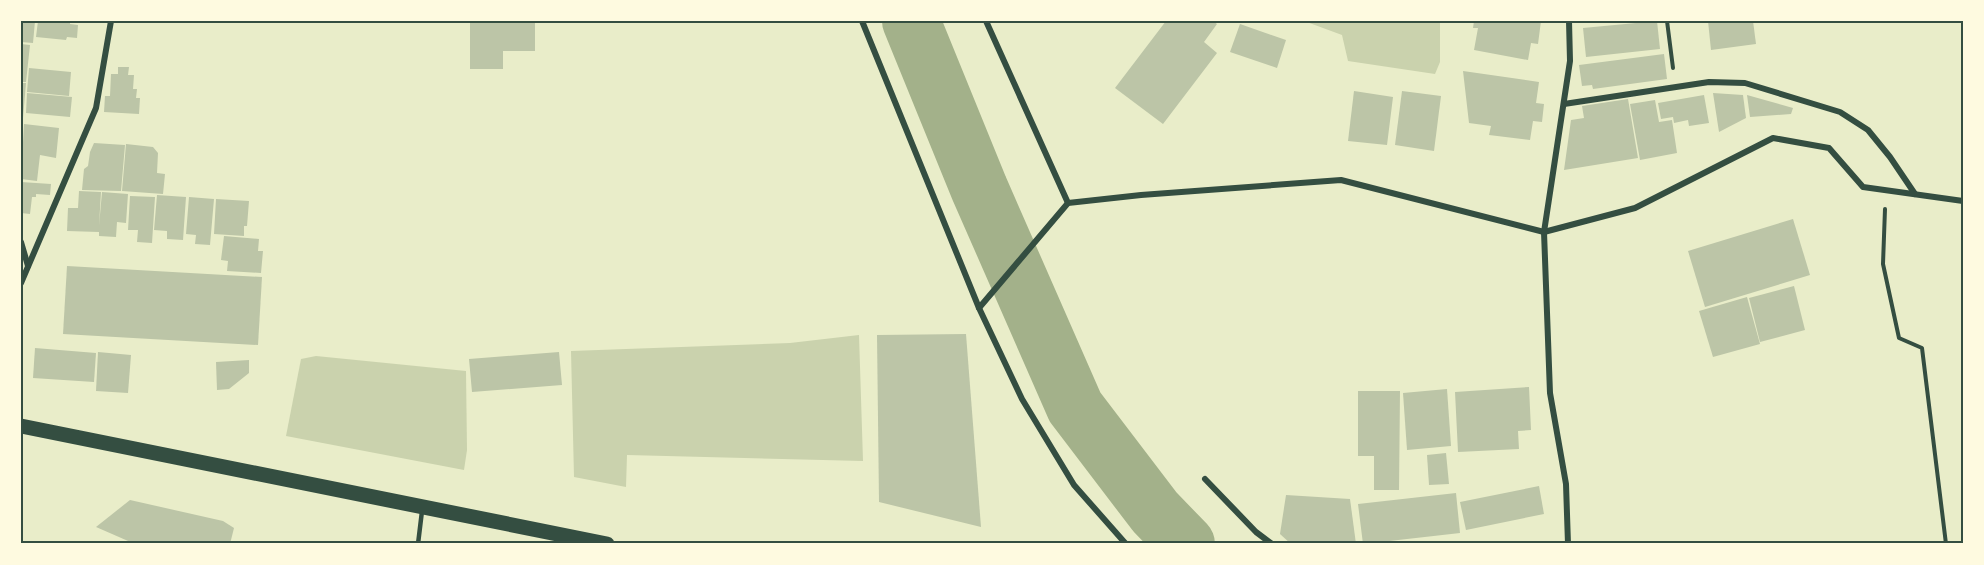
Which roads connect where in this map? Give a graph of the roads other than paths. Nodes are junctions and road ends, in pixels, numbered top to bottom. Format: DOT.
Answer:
graph roads {
  1 [pos="111,21"];
  2 [pos="862,21"];
  3 [pos="986,21"];
  4 [pos="1569,21"];
  5 [pos="1564,104"];
  6 [pos="1915,194"];
  7 [pos="1963,201"];
  8 [pos="1068,203"];
  9 [pos="1544,232"];
  10 [pos="21,242"];
  11 [pos="28,266"];
  12 [pos="21,283"];
  13 [pos="979,309"];
  14 [pos="21,426"];
  15 [pos="1206,479"];
  16 [pos="422,506"];
  17 [pos="418,544"];
  18 [pos="607,544"];
  19 [pos="1126,544"];
  20 [pos="1272,544"];
  21 [pos="1568,544"];
  1 -- 11 [label="street"];
  2 -- 13 [label="street"];
  3 -- 8 [label="street"];
  4 -- 5 [label="street"];
  5 -- 6 [label="street"];
  5 -- 9 [label="street"];
  6 -- 7 [label="street"];
  6 -- 9 [label="street"];
  8 -- 9 [label="street"];
  8 -- 13 [label="street"];
  9 -- 21 [label="street"];
  10 -- 11 [label="street"];
  11 -- 12 [label="street"];
  13 -- 19 [label="street"];
  14 -- 16 [label="main road"];
  15 -- 20 [label="street"];
  16 -- 17 [label="lane"];
  16 -- 18 [label="main road"];
}
